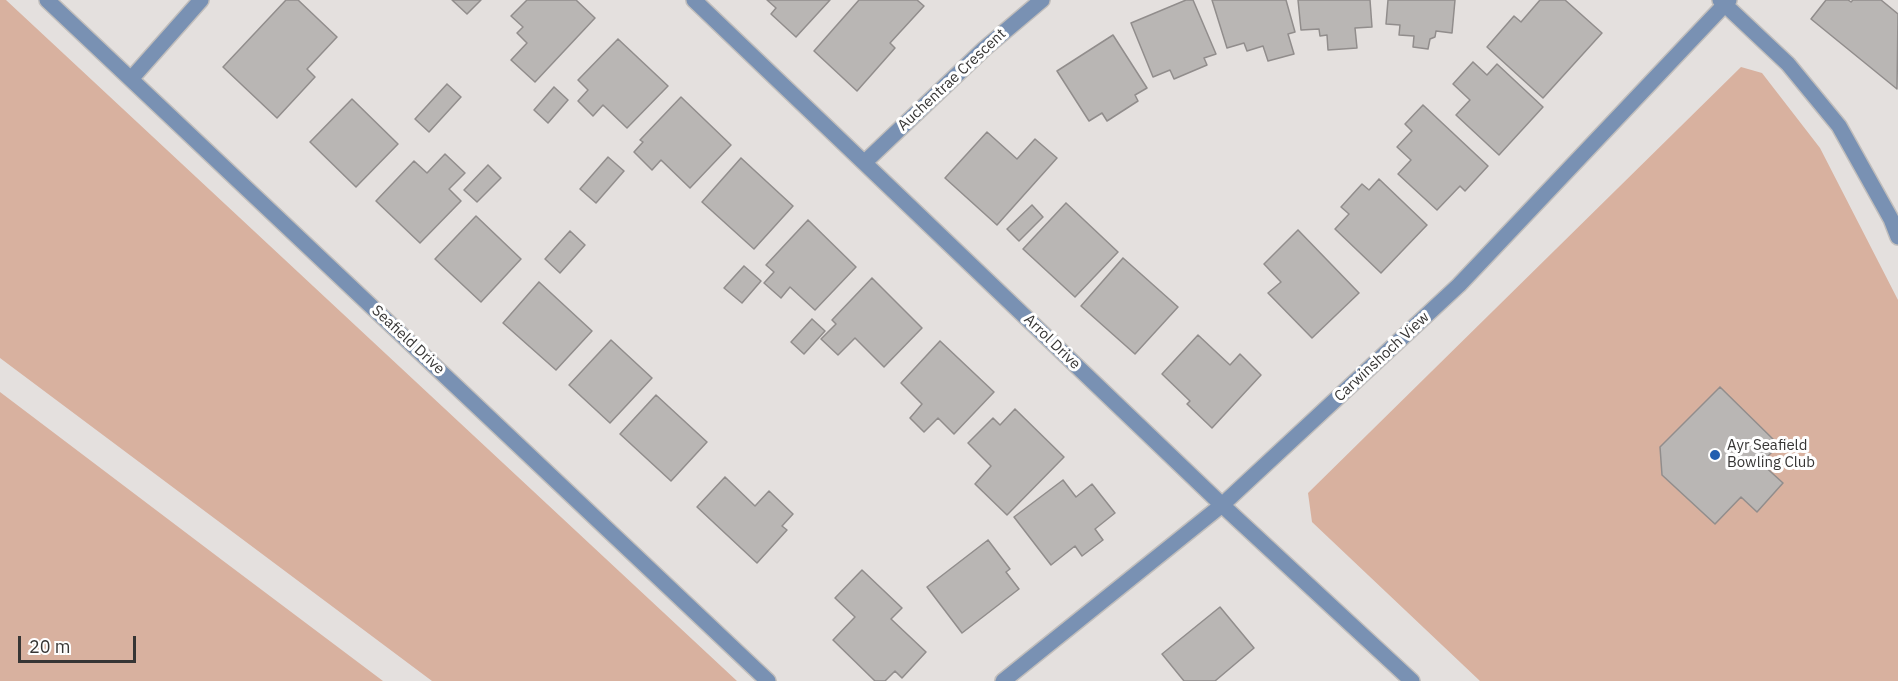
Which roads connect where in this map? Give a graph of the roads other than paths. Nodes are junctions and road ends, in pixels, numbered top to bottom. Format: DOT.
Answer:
graph roads {
  1 [pos="47,0"];
  2 [pos="201,0"];
  3 [pos="694,0"];
  4 [pos="1042,0"];
  5 [pos="1725,1"];
  6 [pos="131,79"];
  7 [pos="864,162"];
  8 [pos="1898,237"];
  9 [pos="1222,505"];
  10 [pos="768,681"];
  11 [pos="1003,681"];
  12 [pos="1412,681"];
  1 -- 6 [label="street, Seafield Drive"];
  2 -- 6 [label="street"];
  3 -- 7 [label="street, Arrol Drive"];
  4 -- 7 [label="street, Auchentrae Crescent"];
  5 -- 8 [label="street"];
  5 -- 9 [label="street, Carwinshoch View"];
  6 -- 10 [label="street, Seafield Drive"];
  7 -- 9 [label="street, Arrol Drive"];
  9 -- 11 [label="street, Carwinshoch View"];
  9 -- 12 [label="street, Arrol Drive"];
}
